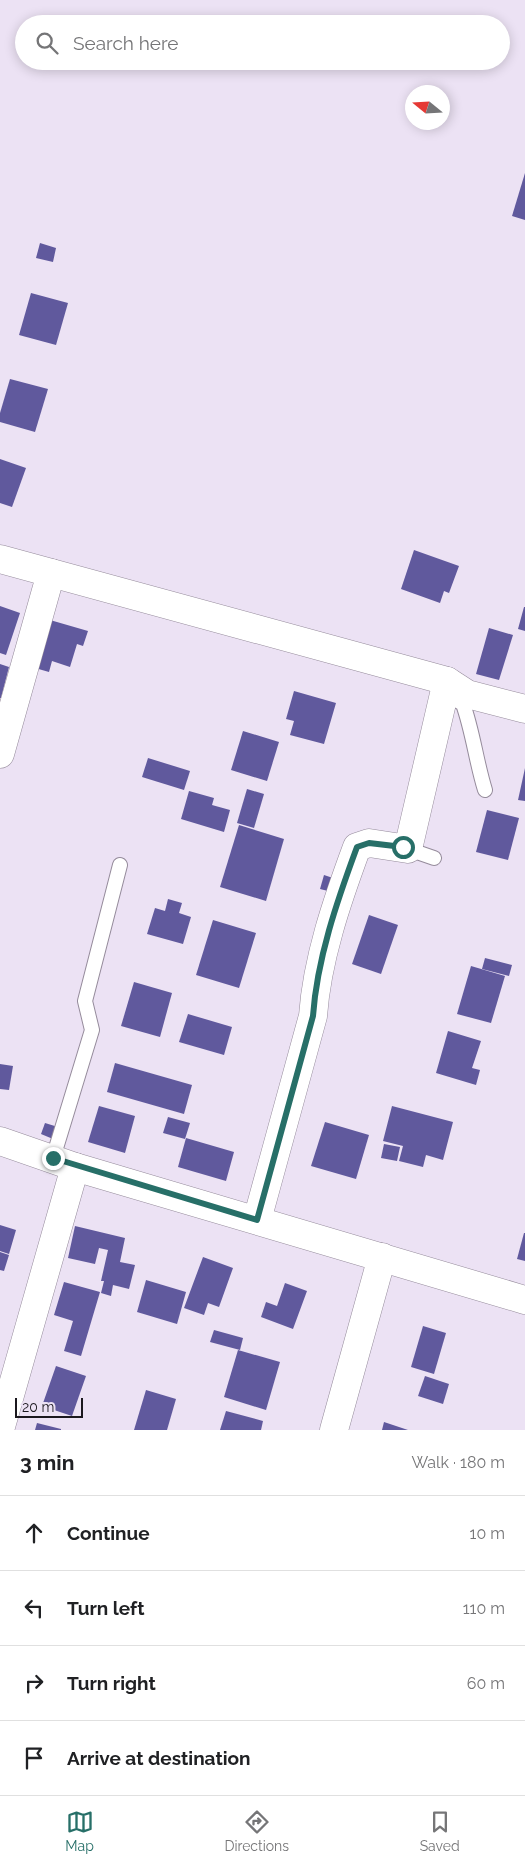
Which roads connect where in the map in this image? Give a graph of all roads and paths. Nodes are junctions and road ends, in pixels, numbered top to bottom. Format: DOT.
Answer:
graph roads {
  1 [pos="0,559"];
  2 [pos="51,573"];
  3 [pos="445,687"];
  4 [pos="525,709"];
  5 [pos="0,754"];
  6 [pos="484,790"];
  7 [pos="408,849"];
  8 [pos="434,858"];
  9 [pos="120,865"];
  10 [pos="0,1141"];
  11 [pos="64,1162"];
  12 [pos="257,1220"];
  13 [pos="382,1257"];
  14 [pos="525,1300"];
  15 [pos="0,1430"];
  16 [pos="334,1430"];
  1 -- 2 [label="street"];
  2 -- 3 [label="street"];
  2 -- 5 [label="street"];
  3 -- 4 [label="street"];
  3 -- 6 [label="lane"];
  3 -- 7 [label="street"];
  7 -- 8 [label="lane"];
  7 -- 12 [label="street"];
  9 -- 11 [label="lane"];
  10 -- 11 [label="street"];
  11 -- 12 [label="street"];
  11 -- 15 [label="street"];
  12 -- 13 [label="street"];
  13 -- 14 [label="street"];
  13 -- 16 [label="street"];
}
